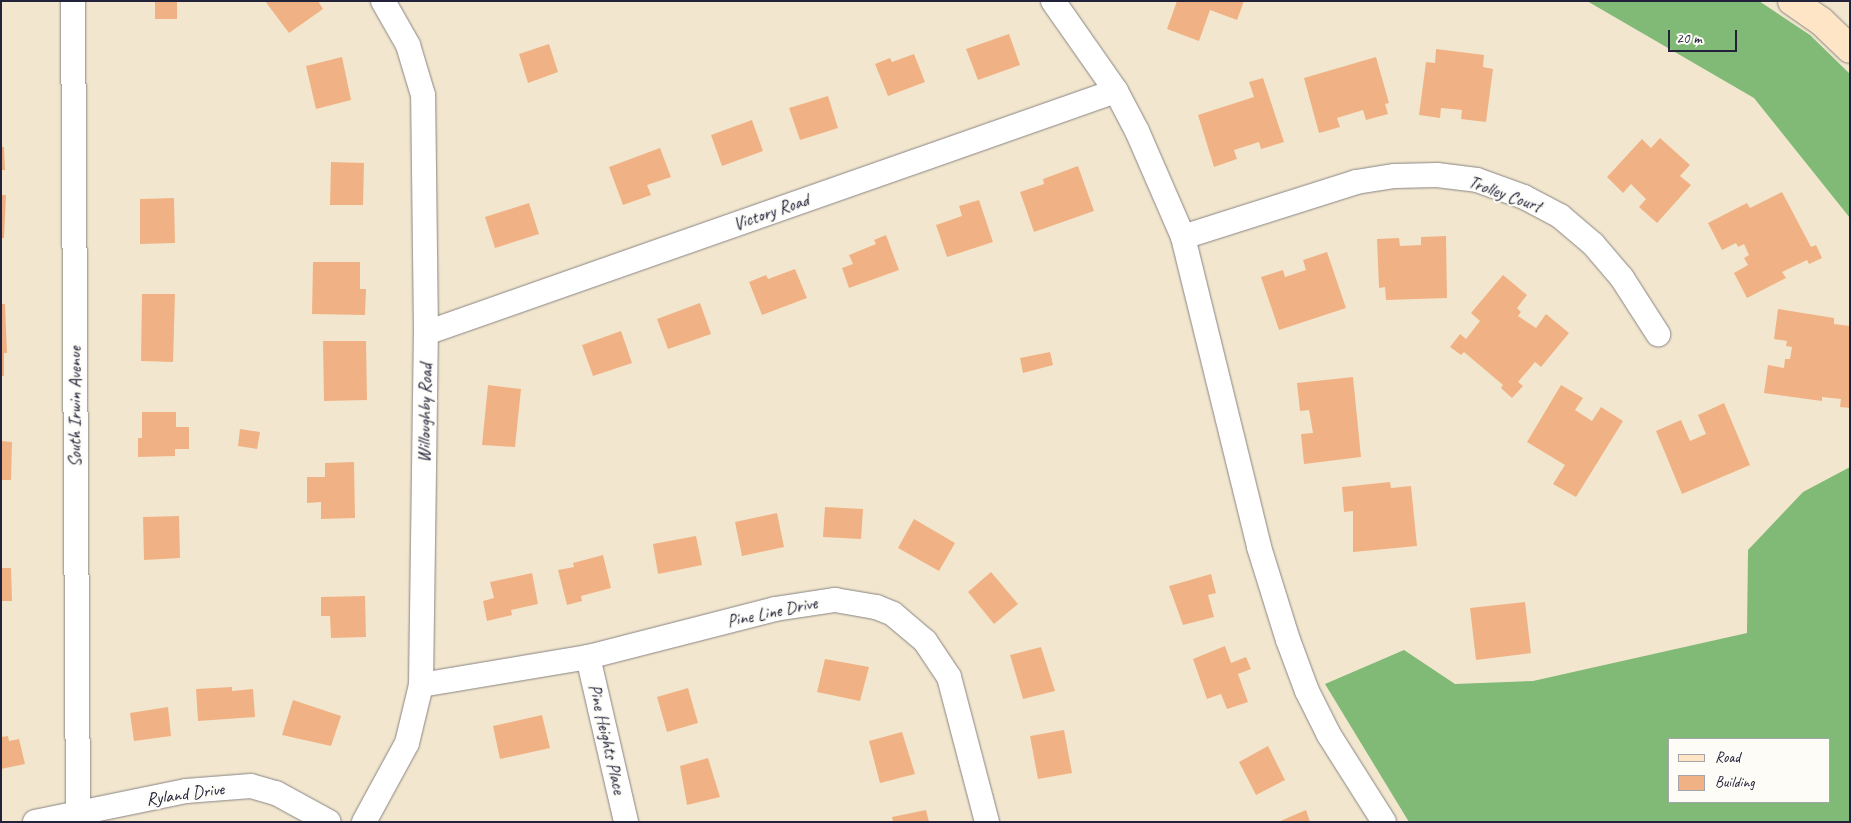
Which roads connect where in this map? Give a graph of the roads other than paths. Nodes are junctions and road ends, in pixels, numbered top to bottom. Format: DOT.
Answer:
graph roads {
  1 [pos="73,1"];
  2 [pos="383,1"];
  3 [pos="1053,1"];
  4 [pos="1792,1"];
  5 [pos="1850,49"];
  6 [pos="1116,91"];
  7 [pos="1183,237"];
  8 [pos="426,333"];
  9 [pos="1658,334"];
  10 [pos="588,657"];
  11 [pos="421,685"];
  12 [pos="78,813"];
  13 [pos="35,822"];
  14 [pos="329,822"];
  15 [pos="364,822"];
  16 [pos="626,822"];
  17 [pos="987,822"];
  18 [pos="1384,822"];
  1 -- 12 [label="street, South Irwin Avenue"];
  2 -- 8 [label="street, Willoughby Road"];
  3 -- 6 [label="street"];
  4 -- 5 [label="street"];
  6 -- 7 [label="street"];
  6 -- 8 [label="street, Victory Road"];
  7 -- 9 [label="street, Trolley Court"];
  7 -- 18 [label="street"];
  8 -- 11 [label="street, Willoughby Road"];
  10 -- 11 [label="street, Pine Line Drive"];
  10 -- 16 [label="street, Pine Heights Place"];
  10 -- 17 [label="street, Pine Line Drive"];
  11 -- 15 [label="street, Willoughby Road"];
  12 -- 13 [label="street, Ryland Drive"];
  12 -- 14 [label="street, Ryland Drive"];
}
